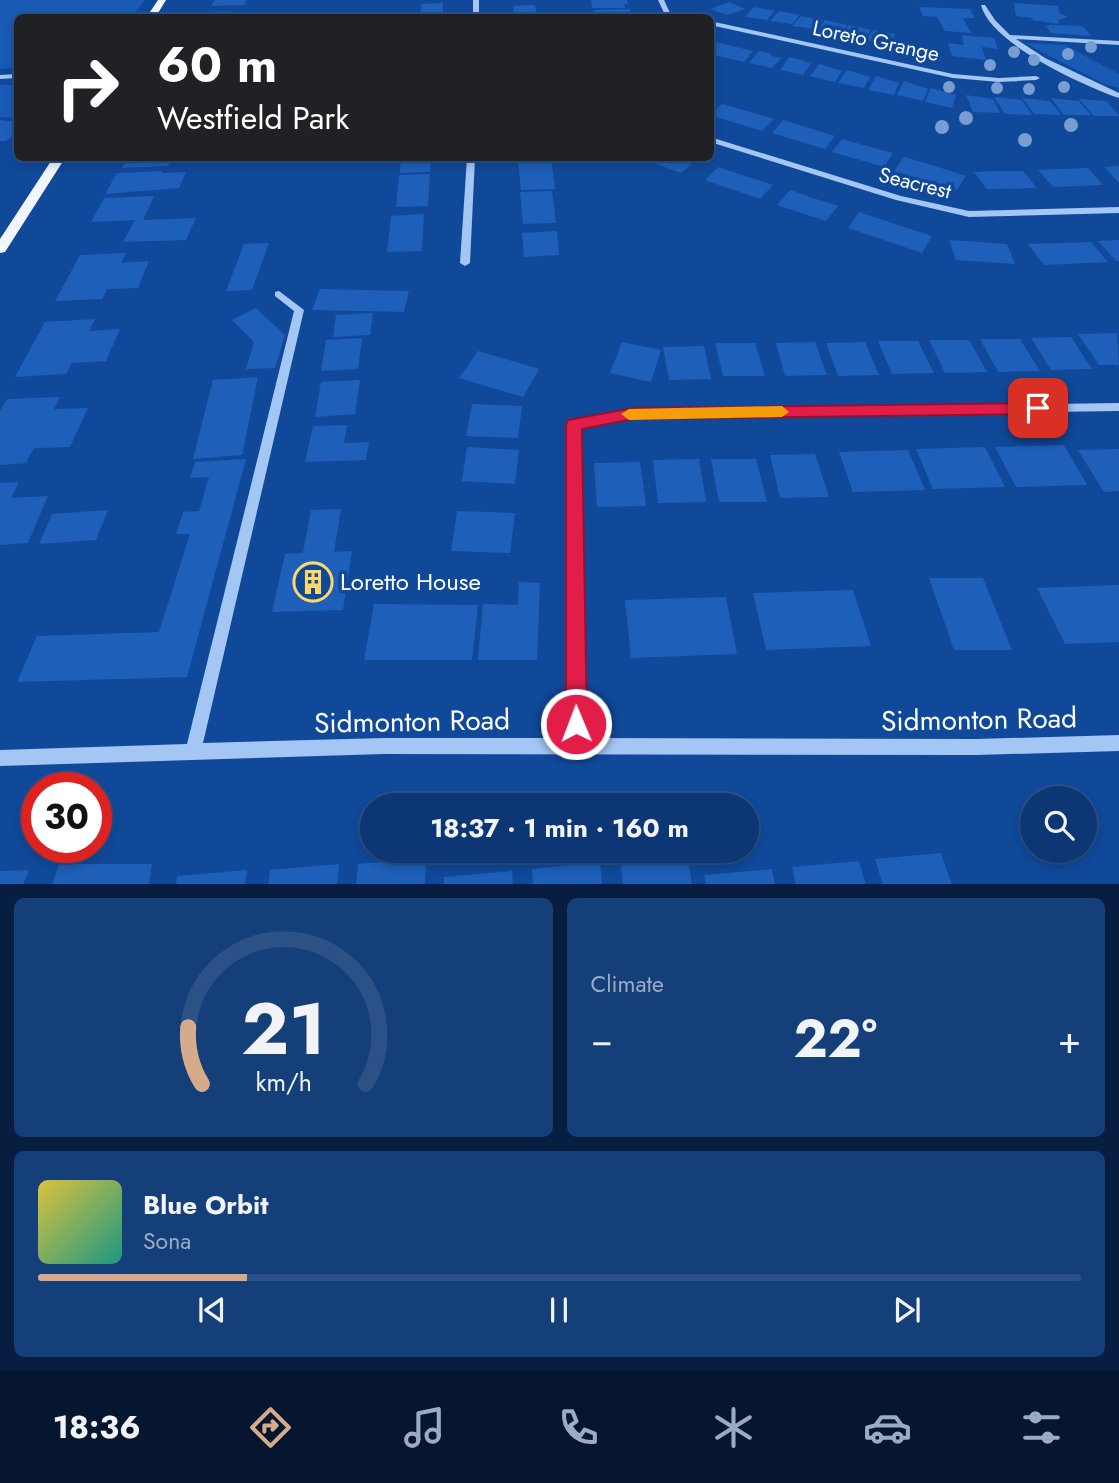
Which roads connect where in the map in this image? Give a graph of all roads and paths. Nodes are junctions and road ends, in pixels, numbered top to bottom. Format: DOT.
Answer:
graph roads {
  1 [pos="983,6"];
  2 [pos="714,24"];
  3 [pos="1007,37"];
  4 [pos="1119,43"];
  5 [pos="1036,78"];
  6 [pos="1119,96"];
  7 [pos="714,140"];
  8 [pos="57,161"];
  9 [pos="471,161"];
  10 [pos="1119,210"];
  11 [pos="0,249"];
  12 [pos="465,263"];
  13 [pos="279,294"];
  14 [pos="1119,407"];
  15 [pos="1119,743"];
  16 [pos="577,746"];
  17 [pos="192,752"];
  18 [pos="0,758"];
  1 -- 3 [label="street"];
  2 -- 5 [label="street, Loreto Grange"];
  3 -- 4 [label="street"];
  3 -- 6 [label="street"];
  7 -- 10 [label="street, Seacrest"];
  8 -- 11 [label="main road"];
  9 -- 12 [label="street"];
  13 -- 17 [label="street"];
  14 -- 16 [label="street"];
  15 -- 16 [label="street, Sidmonton Road"];
  16 -- 17 [label="street, Sidmonton Road"];
  17 -- 18 [label="street, Sidmonton Road"];
}
